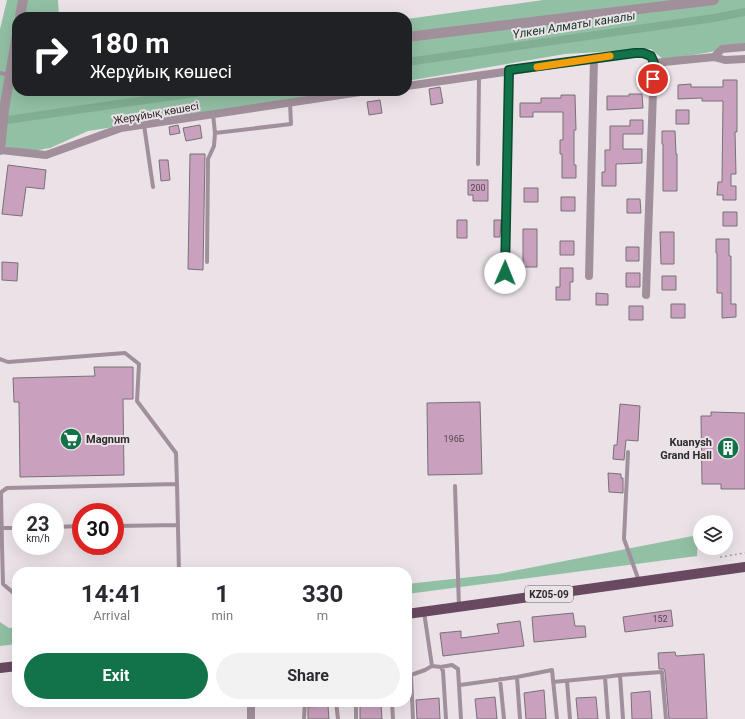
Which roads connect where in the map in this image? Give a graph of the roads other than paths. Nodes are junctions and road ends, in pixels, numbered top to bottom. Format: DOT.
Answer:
graph roads {
  1 [pos="23,0"];
  2 [pos="714,0"];
  3 [pos="21,12"];
  4 [pos="412,36"];
  5 [pos="745,46"];
  6 [pos="594,58"];
  7 [pos="714,58"];
  8 [pos="745,59"];
  9 [pos="654,63"];
  10 [pos="12,68"];
  11 [pos="509,70"];
  12 [pos="0,73"];
  13 [pos="11,75"];
  14 [pos="479,76"];
  15 [pos="412,85"];
  16 [pos="12,90"];
  17 [pos="332,96"];
  18 [pos="290,102"];
  19 [pos="213,114"];
  20 [pos="144,124"];
  21 [pos="215,133"];
  22 [pos="0,150"];
  23 [pos="478,164"];
  24 [pos="153,187"];
  25 [pos="207,262"];
  26 [pos="505,273"];
  27 [pos="589,276"];
  28 [pos="646,295"];
  29 [pos="0,359"];
  30 [pos="628,452"];
  31 [pos="177,484"];
  32 [pos="455,486"];
  33 [pos="1,493"];
  34 [pos="178,525"];
  35 [pos="124,526"];
  36 [pos="2,528"];
  37 [pos="12,528"];
  38 [pos="1,546"];
  39 [pos="179,567"];
  40 [pos="745,567"];
  41 [pos="639,581"];
  42 [pos="12,592"];
  43 [pos="459,607"];
  44 [pos="424,612"];
  45 [pos="412,613"];
  46 [pos="432,666"];
  47 [pos="12,667"];
  48 [pos="441,667"];
  49 [pos="0,668"];
  50 [pos="412,674"];
  51 [pos="620,675"];
  52 [pos="517,677"];
  53 [pos="605,677"];
  54 [pos="500,679"];
  55 [pos="567,681"];
  56 [pos="553,682"];
  57 [pos="460,685"];
  58 [pos="251,707"];
  59 [pos="305,707"];
  60 [pos="337,707"];
  61 [pos="356,707"];
  62 [pos="392,707"];
  63 [pos="411,707"];
  64 [pos="251,719"];
  65 [pos="304,719"];
  66 [pos="338,719"];
  67 [pos="356,719"];
  68 [pos="392,719"];
  69 [pos="412,719"];
  70 [pos="446,719"];
  71 [pos="461,719"];
  72 [pos="504,719"];
  73 [pos="520,719"];
  74 [pos="557,719"];
  75 [pos="570,719"];
  76 [pos="608,719"];
  77 [pos="623,719"];
  78 [pos="666,719"];
  1 -- 3 [label="street"];
  2 -- 4 [label="street"];
  5 -- 7 [label="street"];
  6 -- 9 [label="street"];
  6 -- 11 [label="street"];
  6 -- 27 [label="street"];
  7 -- 8 [label="street"];
  7 -- 9 [label="street"];
  9 -- 28 [label="street"];
  10 -- 13 [label="street"];
  11 -- 14 [label="street"];
  11 -- 26 [label="street"];
  12 -- 13 [label="lane"];
  13 -- 16 [label="street"];
  14 -- 15 [label="street"];
  14 -- 23 [label="lane"];
  16 -- 22 [label="street"];
  17 -- 18 [label="street, Жерұйық көшесі"];
  18 -- 19 [label="street, Жерұйық көшесі"];
  18 -- 21 [label="lane"];
  19 -- 20 [label="street, Жерұйық көшесі"];
  19 -- 21 [label="lane"];
  20 -- 22 [label="street, Жерұйық көшесі"];
  20 -- 24 [label="lane"];
  21 -- 25 [label="lane"];
  29 -- 31 [label="lane"];
  30 -- 41 [label="lane"];
  31 -- 33 [label="lane"];
  31 -- 34 [label="lane"];
  32 -- 43 [label="lane"];
  33 -- 36 [label="lane"];
  34 -- 35 [label="lane"];
  34 -- 39 [label="lane"];
  36 -- 37 [label="lane"];
  36 -- 38 [label="lane"];
  38 -- 42 [label="lane"];
  40 -- 41 [label="main road, KZ05-09"];
  41 -- 43 [label="main road, KZ05-09"];
  43 -- 44 [label="main road, KZ05-09"];
  44 -- 45 [label="main road, KZ05-09"];
  44 -- 46 [label="lane"];
  46 -- 48 [label="lane"];
  46 -- 50 [label="lane"];
  47 -- 49 [label="main road"];
  48 -- 57 [label="lane"];
  48 -- 70 [label="lane"];
  51 -- 53 [label="lane"];
  51 -- 77 [label="lane"];
  51 -- 78 [label="lane"];
  52 -- 54 [label="lane"];
  52 -- 56 [label="lane"];
  52 -- 73 [label="lane"];
  53 -- 55 [label="lane"];
  53 -- 76 [label="lane"];
  54 -- 57 [label="lane"];
  54 -- 72 [label="lane"];
  55 -- 56 [label="lane"];
  55 -- 75 [label="lane"];
  56 -- 74 [label="lane"];
  57 -- 71 [label="lane"];
  58 -- 64 [label="street"];
  59 -- 65 [label="lane"];
  60 -- 66 [label="lane"];
  61 -- 67 [label="lane"];
  62 -- 68 [label="lane"];
  63 -- 69 [label="lane"];
}
